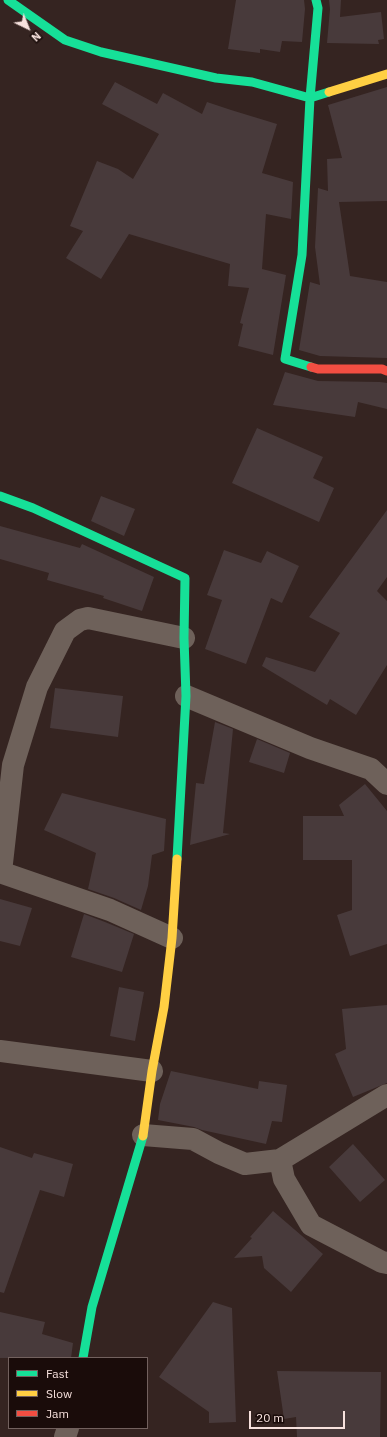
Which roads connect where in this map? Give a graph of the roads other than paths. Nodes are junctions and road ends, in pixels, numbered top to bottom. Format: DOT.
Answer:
graph roads {
  1 [pos="8,0"];
  2 [pos="316,0"];
  3 [pos="387,74"];
  4 [pos="310,98"];
  5 [pos="387,372"];
  6 [pos="0,496"];
  7 [pos="184,638"];
  8 [pos="186,696"];
  9 [pos="387,784"];
  10 [pos="0,872"];
  11 [pos="172,938"];
  12 [pos="0,1051"];
  13 [pos="152,1071"];
  14 [pos="387,1095"];
  15 [pos="143,1135"];
  16 [pos="280,1160"];
  17 [pos="387,1263"];
  18 [pos="83,1357"];
  1 -- 4 [label="street"];
  2 -- 4 [label="street"];
  3 -- 4 [label="street"];
  4 -- 5 [label="street"];
  6 -- 7 [label="street"];
  7 -- 8 [label="street"];
  7 -- 10 [label="street"];
  8 -- 9 [label="street"];
  8 -- 11 [label="street"];
  10 -- 11 [label="street"];
  11 -- 13 [label="street"];
  12 -- 13 [label="street"];
  13 -- 15 [label="street"];
  14 -- 16 [label="street"];
  15 -- 16 [label="street"];
  15 -- 18 [label="street"];
  16 -- 17 [label="street"];
}
